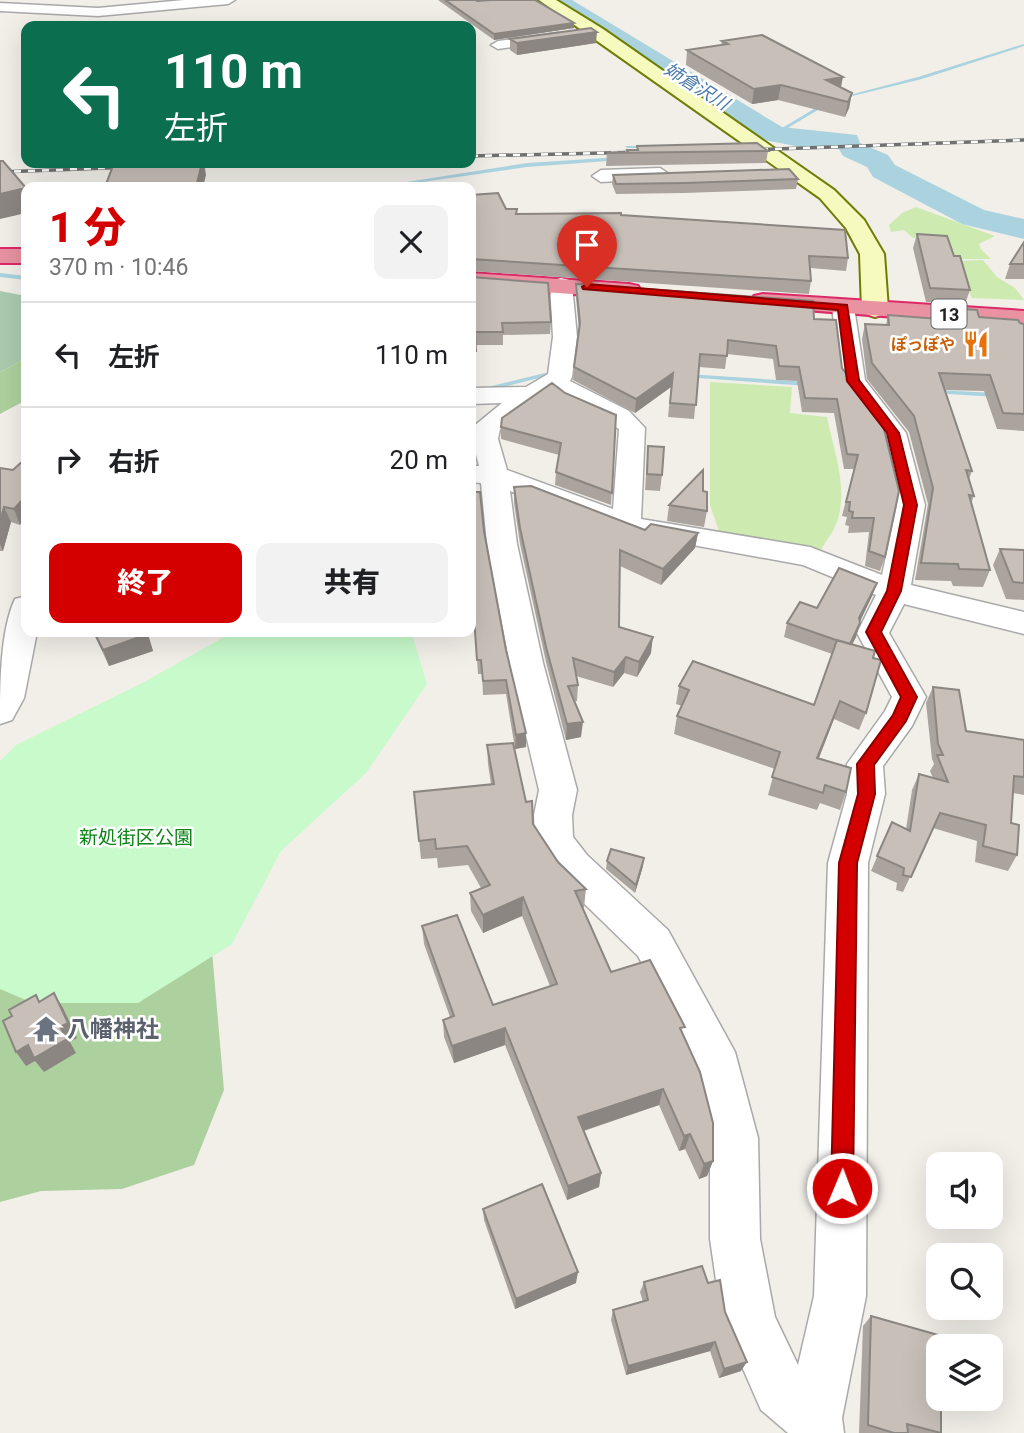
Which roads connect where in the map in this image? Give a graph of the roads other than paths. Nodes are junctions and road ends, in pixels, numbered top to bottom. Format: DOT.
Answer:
graph roads {
  1 [pos="228,0"];
  2 [pos="489,0"];
  3 [pos="546,0"];
  4 [pos="482,1"];
  5 [pos="0,7"];
  6 [pos="597,32"];
  7 [pos="498,45"];
  8 [pos="769,171"];
  9 [pos="797,171"];
  10 [pos="685,174"];
  11 [pos="601,176"];
  12 [pos="0,256"];
  13 [pos="21,256"];
  14 [pos="476,280"];
  15 [pos="561,285"];
  16 [pos="655,293"];
  17 [pos="736,299"];
  18 [pos="843,307"];
  19 [pos="875,309"];
  20 [pos="1024,318"];
  21 [pos="545,388"];
  22 [pos="476,395"];
  23 [pos="482,463"];
  24 [pos="626,524"];
  25 [pos="894,591"];
  26 [pos="1024,623"];
  27 [pos="29,638"];
  28 [pos="0,711"];
  29 [pos="815,1425"];
  1 -- 5 [label="street"];
  2 -- 4 [label="street"];
  3 -- 6 [label="street"];
  6 -- 7 [label="street"];
  6 -- 9 [label="street"];
  8 -- 9 [label="street"];
  9 -- 19 [label="street"];
  10 -- 11 [label="street"];
  12 -- 13 [label="highway"];
  14 -- 15 [label="highway"];
  15 -- 16 [label="highway"];
  15 -- 21 [label="street"];
  17 -- 18 [label="highway, 13"];
  18 -- 19 [label="highway, 13"];
  18 -- 25 [label="street"];
  19 -- 20 [label="highway, 13"];
  21 -- 22 [label="street"];
  21 -- 23 [label="street"];
  21 -- 24 [label="street"];
  23 -- 24 [label="street"];
  23 -- 29 [label="street"];
  24 -- 25 [label="street"];
  25 -- 26 [label="street"];
  25 -- 29 [label="street"];
  27 -- 28 [label="street"];
}
